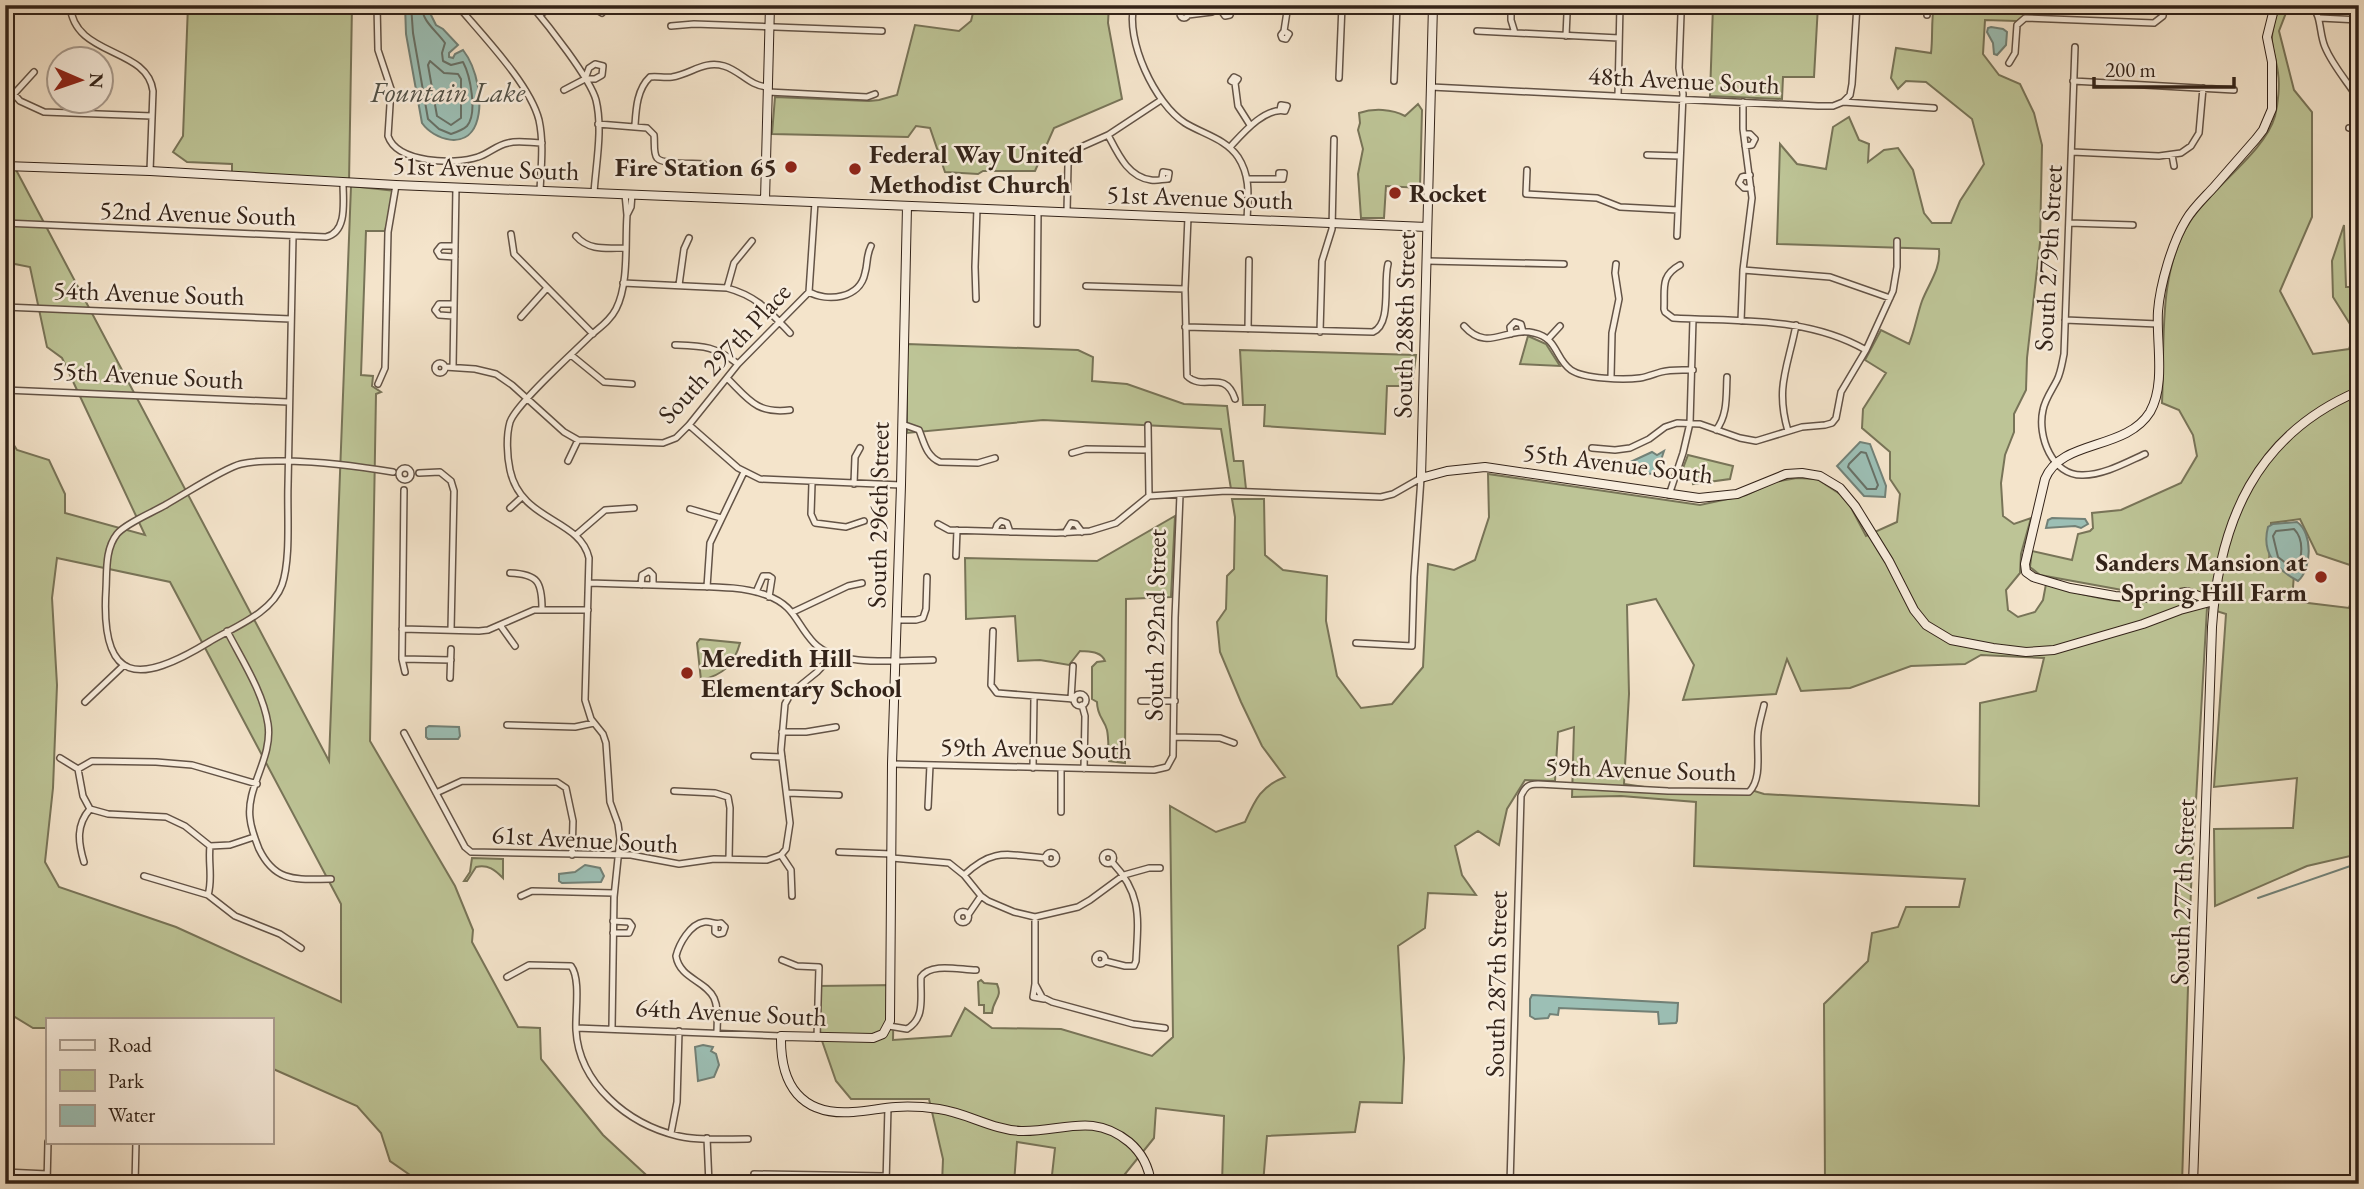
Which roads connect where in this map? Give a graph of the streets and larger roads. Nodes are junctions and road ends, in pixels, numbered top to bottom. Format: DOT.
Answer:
graph roads {
  1 [pos="70,5"];
  2 [pos="377,5"];
  3 [pos="457,5"];
  4 [pos="531,5"];
  5 [pos="770,5"];
  6 [pos="1134,5"];
  7 [pos="1288,5"];
  8 [pos="1342,5"];
  9 [pos="1396,5"];
  10 [pos="1433,5"];
  11 [pos="1620,5"];
  12 [pos="1857,5"];
  13 [pos="1927,5"];
  14 [pos="2164,5"];
  15 [pos="2275,5"];
  16 [pos="2312,5"];
  17 [pos="1224,7"];
  18 [pos="1511,10"];
  19 [pos="602,13"];
  20 [pos="1567,14"];
  21 [pos="539,15"];
  22 [pos="1188,15"];
  23 [pos="1681,15"];
  24 [pos="1927,15"];
  25 [pos="2319,18"];
  26 [pos="2359,20"];
  27 [pos="671,26"];
  28 [pos="769,27"];
  29 [pos="882,31"];
  30 [pos="1284,31"];
  31 [pos="1477,31"];
  32 [pos="1515,33"];
  33 [pos="1566,36"];
  34 [pos="1619,38"];
  35 [pos="2075,47"];
  36 [pos="2009,63"];
  37 [pos="34,72"];
  38 [pos="1339,78"];
  39 [pos="585,79"];
  40 [pos="1394,81"];
  41 [pos="2073,81"];
  42 [pos="1235,83"];
  43 [pos="5,84"];
  44 [pos="1431,87"];
  45 [pos="2203,88"];
  46 [pos="768,89"];
  47 [pos="564,90"];
  48 [pos="2234,90"];
  49 [pos="875,94"];
  50 [pos="2355,94"];
  51 [pos="13,95"];
  52 [pos="1618,96"];
  53 [pos="1682,99"];
  54 [pos="1161,100"];
  55 [pos="1743,102"];
  56 [pos="1843,102"];
  57 [pos="1934,108"];
  58 [pos="1280,110"];
  59 [pos="152,116"];
  60 [pos="598,124"];
  61 [pos="635,125"];
  62 [pos="1251,125"];
  63 [pos="2349,128"];
  64 [pos="2359,129"];
  65 [pos="1744,134"];
  66 [pos="1108,135"];
  67 [pos="1334,139"];
  68 [pos="542,143"];
  69 [pos="1745,146"];
  70 [pos="1230,147"];
  71 [pos="2071,152"];
  72 [pos="1647,155"];
  73 [pos="2172,155"];
  74 [pos="1680,156"];
  75 [pos="703,164"];
  76 [pos="5,166"];
  77 [pos="2175,166"];
  78 [pos="150,170"];
  79 [pos="1527,170"];
  80 [pos="1750,175"];
  81 [pos="1279,177"];
  82 [pos="1162,178"];
  83 [pos="1248,179"];
  84 [pos="343,183"];
  85 [pos="396,185"];
  86 [pos="456,187"];
  87 [pos="1751,188"];
  88 [pos="540,191"];
  89 [pos="594,193"];
  90 [pos="628,194"];
  91 [pos="765,200"];
  92 [pos="815,202"];
  93 [pos="907,206"];
  94 [pos="977,208"];
  95 [pos="1678,210"];
  96 [pos="1038,211"];
  97 [pos="1068,212"];
  98 [pos="1188,217"];
  99 [pos="1247,220"];
  100 [pos="5,223"];
  101 [pos="1332,223"];
  102 [pos="2069,223"];
  103 [pos="2133,225"];
  104 [pos="1427,227"];
  105 [pos="511,234"];
  106 [pos="293,236"];
  107 [pos="576,236"];
  108 [pos="1677,236"];
  109 [pos="689,238"];
  110 [pos="752,241"];
  111 [pos="1896,241"];
  112 [pos="455,246"];
  113 [pos="871,246"];
  114 [pos="625,248"];
  115 [pos="455,257"];
  116 [pos="1250,260"];
  117 [pos="1427,261"];
  118 [pos="1388,264"];
  119 [pos="1564,264"];
  120 [pos="1616,264"];
  121 [pos="1680,265"];
  122 [pos="1744,270"];
  123 [pos="624,283"];
  124 [pos="679,285"];
  125 [pos="1086,286"];
  126 [pos="547,288"];
  127 [pos="727,288"];
  128 [pos="1185,289"];
  129 [pos="809,292"];
  130 [pos="1890,298"];
  131 [pos="976,299"];
  132 [pos="454,304"];
  133 [pos="5,307"];
  134 [pos="453,316"];
  135 [pos="521,317"];
  136 [pos="291,318"];
  137 [pos="1693,319"];
  138 [pos="2065,320"];
  139 [pos="1741,321"];
  140 [pos="780,323"];
  141 [pos="1037,324"];
  142 [pos="2158,324"];
  143 [pos="1796,325"];
  144 [pos="1464,326"];
  145 [pos="1560,326"];
  146 [pos="1185,327"];
  147 [pos="1248,329"];
  148 [pos="790,332"];
  149 [pos="1320,332"];
  150 [pos="1523,332"];
  151 [pos="593,334"];
  152 [pos="1511,334"];
  153 [pos="1548,339"];
  154 [pos="675,345"];
  155 [pos="1866,350"];
  156 [pos="571,355"];
  157 [pos="738,364"];
  158 [pos="445,367"];
  159 [pos="453,367"];
  160 [pos="1693,370"];
  161 [pos="1611,377"];
  162 [pos="1727,377"];
  163 [pos="728,379"];
  164 [pos="378,384"];
  165 [pos="632,384"];
  166 [pos="5,390"];
  167 [pos="2359,391"];
  168 [pos="527,399"];
  169 [pos="1235,400"];
  170 [pos="288,402"];
  171 [pos="790,410"];
  172 [pos="1690,423"];
  173 [pos="902,424"];
  174 [pos="689,425"];
  175 [pos="1147,425"];
  176 [pos="1716,430"];
  177 [pos="1788,431"];
  178 [pos="578,440"];
  179 [pos="860,448"];
  180 [pos="1592,448"];
  181 [pos="1147,450"];
  182 [pos="1072,453"];
  183 [pos="2145,454"];
  184 [pos="995,458"];
  185 [pos="288,461"];
  186 [pos="568,461"];
  187 [pos="2056,462"];
  188 [pos="401,470"];
  189 [pos="410,470"];
  190 [pos="744,471"];
  191 [pos="393,472"];
  192 [pos="419,473"];
  193 [pos="405,478"];
  194 [pos="1421,478"];
  195 [pos="813,483"];
  196 [pos="854,484"];
  197 [pos="901,485"];
  198 [pos="1180,495"];
  199 [pos="1669,495"];
  200 [pos="1149,496"];
  201 [pos="522,497"];
  202 [pos="510,508"];
  203 [pos="634,508"];
  204 [pos="690,509"];
  205 [pos="722,516"];
  206 [pos="732,518"];
  207 [pos="864,521"];
  208 [pos="938,524"];
  209 [pos="957,530"];
  210 [pos="995,531"];
  211 [pos="1010,532"];
  212 [pos="576,535"];
  213 [pos="956,556"];
  214 [pos="510,573"];
  215 [pos="928,577"];
  216 [pos="589,583"];
  217 [pos="862,583"];
  218 [pos="641,585"];
  219 [pos="653,585"];
  220 [pos="707,587"];
  221 [pos="756,593"];
  222 [pos="769,597"];
  223 [pos="2214,601"];
  224 [pos="542,609"];
  225 [pos="587,610"];
  226 [pos="793,612"];
  227 [pos="897,621"];
  228 [pos="500,625"];
  229 [pos="402,629"];
  230 [pos="451,630"];
  231 [pos="227,631"];
  232 [pos="993,631"];
  233 [pos="1356,643"];
  234 [pos="515,646"];
  235 [pos="451,649"];
  236 [pos="832,656"];
  237 [pos="402,659"];
  238 [pos="451,660"];
  239 [pos="895,660"];
  240 [pos="933,660"];
  241 [pos="124,665"];
  242 [pos="1073,666"];
  243 [pos="405,672"];
  244 [pos="450,678"];
  245 [pos="1034,696"];
  246 [pos="1073,699"];
  247 [pos="1141,701"];
  248 [pos="85,702"];
  249 [pos="1175,702"];
  250 [pos="1765,705"];
  251 [pos="594,723"];
  252 [pos="507,725"];
  253 [pos="836,727"];
  254 [pos="782,732"];
  255 [pos="404,733"];
  256 [pos="1174,737"];
  257 [pos="1234,743"];
  258 [pos="754,756"];
  259 [pos="782,757"];
  260 [pos="1173,757"];
  261 [pos="60,758"];
  262 [pos="892,764"];
  263 [pos="930,765"];
  264 [pos="1033,768"];
  265 [pos="1061,768"];
  266 [pos="78,769"];
  267 [pos="1084,769"];
  268 [pos="257,784"];
  269 [pos="1527,786"];
  270 [pos="674,791"];
  271 [pos="436,793"];
  272 [pos="788,793"];
  273 [pos="839,795"];
  274 [pos="928,807"];
  275 [pos="90,809"];
  276 [pos="1061,812"];
  277 [pos="254,837"];
  278 [pos="210,846"];
  279 [pos="839,852"];
  280 [pos="572,855"];
  281 [pos="620,855"];
  282 [pos="781,855"];
  283 [pos="892,856"];
  284 [pos="1046,858"];
  285 [pos="729,859"];
  286 [pos="84,862"];
  287 [pos="1112,862"];
  288 [pos="1160,868"];
  289 [pos="1124,875"];
  290 [pos="144,876"];
  291 [pos="964,876"];
  292 [pos="331,879"];
  293 [pos="614,893"];
  294 [pos="208,895"];
  295 [pos="521,896"];
  296 [pos="792,896"];
  297 [pos="981,896"];
  298 [pos="968,915"];
  299 [pos="1035,917"];
  300 [pos="613,921"];
  301 [pos="715,925"];
  302 [pos="613,933"];
  303 [pos="301,948"];
  304 [pos="782,961"];
  305 [pos="1105,961"];
  306 [pos="976,970"];
  307 [pos="507,977"];
  308 [pos="1035,984"];
  309 [pos="1046,999"];
  310 [pos="576,1028"];
  311 [pos="612,1028"];
  312 [pos="1165,1028"];
  313 [pos="886,1030"];
  314 [pos="679,1031"];
  315 [pos="717,1033"];
  316 [pos="780,1036"];
  317 [pos="817,1038"];
  318 [pos="888,1107"];
  319 [pos="671,1133"];
  320 [pos="707,1138"];
  321 [pos="748,1139"];
  322 [pos="48,1144"];
  323 [pos="136,1144"];
  324 [pos="5,1172"];
  325 [pos="47,1174"];
  326 [pos="754,1174"];
  327 [pos="886,1176"];
  328 [pos="47,1184"];
  329 [pos="135,1184"];
  330 [pos="709,1184"];
  331 [pos="886,1184"];
  332 [pos="1151,1184"];
  333 [pos="1510,1184"];
  334 [pos="2193,1184"];
  1 -- 59 [label="street"];
  2 -- 68 [label="street"];
  3 -- 68 [label="street"];
  4 -- 21 [label="street"];
  5 -- 28 [label="street"];
  6 -- 54 [label="street"];
  7 -- 30 [label="street"];
  8 -- 38 [label="street"];
  9 -- 40 [label="street"];
  10 -- 44 [label="street, South 288th Street"];
  11 -- 34 [label="street"];
  12 -- 56 [label="street"];
  13 -- 24 [label="street"];
  14 -- 36 [label="street"];
  15 -- 142 [label="street"];
  16 -- 25 [label="street"];
  17 -- 22 [label="street"];
  18 -- 32 [label="street"];
  19 -- 21 [label="street"];
  20 -- 33 [label="street"];
  21 -- 39 [label="street"];
  23 -- 53 [label="street"];
  25 -- 26 [label="street"];
  25 -- 50 [label="street"];
  27 -- 28 [label="street"];
  28 -- 29 [label="street"];
  28 -- 46 [label="street"];
  31 -- 32 [label="street"];
  32 -- 33 [label="street"];
  33 -- 34 [label="street"];
  34 -- 52 [label="street"];
  35 -- 41 [label="street, South 279th Street"];
  37 -- 51 [label="street"];
  39 -- 47 [label="street"];
  39 -- 60 [label="street"];
  41 -- 45 [label="street"];
  41 -- 71 [label="street, South 279th Street"];
  42 -- 62 [label="street"];
  43 -- 51 [label="street"];
  44 -- 52 [label="street, 48th Avenue South"];
  44 -- 104 [label="street, South 288th Street"];
  45 -- 48 [label="street"];
  45 -- 73 [label="street"];
  46 -- 49 [label="street"];
  46 -- 61 [label="street"];
  46 -- 91 [label="street"];
  51 -- 59 [label="street"];
  52 -- 53 [label="street, 48th Avenue South"];
  53 -- 55 [label="street, 48th Avenue South"];
  53 -- 74 [label="street"];
  54 -- 66 [label="street"];
  54 -- 70 [label="street"];
  55 -- 56 [label="street, 48th Avenue South"];
  55 -- 65 [label="street"];
  56 -- 57 [label="street, 48th Avenue South"];
  58 -- 62 [label="street"];
  59 -- 78 [label="street"];
  60 -- 61 [label="street"];
  60 -- 89 [label="street"];
  61 -- 75 [label="street"];
  62 -- 70 [label="street"];
  63 -- 64 [label="street"];
  65 -- 69 [label="street"];
  65 -- 69 [label="street"];
  66 -- 82 [label="street"];
  66 -- 97 [label="street"];
  67 -- 101 [label="street"];
  68 -- 88 [label="street"];
  69 -- 80 [label="street"];
  70 -- 83 [label="street"];
  71 -- 73 [label="street"];
  71 -- 102 [label="street, South 279th Street"];
  72 -- 74 [label="street"];
  73 -- 77 [label="street"];
  74 -- 95 [label="street"];
  76 -- 78 [label="street, 51st Avenue South"];
  78 -- 84 [label="street, 51st Avenue South"];
  79 -- 95 [label="street"];
  80 -- 87 [label="street"];
  80 -- 87 [label="street"];
  81 -- 83 [label="street"];
  83 -- 99 [label="street"];
  84 -- 85 [label="street, 51st Avenue South"];
  84 -- 106 [label="street, 52nd Avenue South"];
  85 -- 86 [label="street, 51st Avenue South"];
  85 -- 164 [label="street"];
  86 -- 88 [label="street, 51st Avenue South"];
  86 -- 112 [label="street"];
  87 -- 122 [label="street"];
  88 -- 89 [label="street, 51st Avenue South"];
  89 -- 90 [label="street, 51st Avenue South"];
  90 -- 91 [label="street, 51st Avenue South"];
  90 -- 114 [label="street"];
  91 -- 92 [label="street, 51st Avenue South"];
  92 -- 93 [label="street, 51st Avenue South"];
  92 -- 129 [label="street, South 297th Place"];
  93 -- 94 [label="street, 51st Avenue South"];
  93 -- 173 [label="street, South 296th Street"];
  94 -- 96 [label="street, 51st Avenue South"];
  94 -- 131 [label="street"];
  95 -- 108 [label="street"];
  96 -- 97 [label="street, 51st Avenue South"];
  96 -- 141 [label="street"];
  97 -- 98 [label="street, 51st Avenue South"];
  98 -- 99 [label="street, 51st Avenue South"];
  98 -- 128 [label="street"];
  99 -- 101 [label="street, 51st Avenue South"];
  100 -- 106 [label="street, 52nd Avenue South"];
  101 -- 104 [label="street, 51st Avenue South"];
  101 -- 149 [label="street"];
  102 -- 103 [label="street"];
  102 -- 138 [label="street, South 279th Street"];
  104 -- 117 [label="street, South 288th Street"];
  105 -- 126 [label="street"];
  106 -- 136 [label="street"];
  107 -- 114 [label="street"];
  109 -- 124 [label="street"];
  110 -- 127 [label="street"];
  111 -- 130 [label="street"];
  112 -- 115 [label="street"];
  112 -- 115 [label="street"];
  113 -- 129 [label="street"];
  114 -- 123 [label="street"];
  115 -- 132 [label="street"];
  116 -- 147 [label="street"];
  117 -- 119 [label="street"];
  117 -- 194 [label="street, South 288th Street"];
  118 -- 149 [label="street"];
  120 -- 161 [label="street"];
  121 -- 137 [label="street"];
  122 -- 130 [label="street"];
  122 -- 139 [label="street"];
  123 -- 124 [label="street"];
  123 -- 151 [label="street"];
  124 -- 127 [label="street"];
  125 -- 128 [label="street"];
  126 -- 135 [label="street"];
  126 -- 151 [label="street"];
  127 -- 140 [label="street"];
  128 -- 146 [label="street"];
  129 -- 140 [label="street, South 297th Place"];
  130 -- 155 [label="street"];
  132 -- 134 [label="street"];
  132 -- 134 [label="street"];
  133 -- 136 [label="street, 54th Avenue South"];
  134 -- 159 [label="street"];
  136 -- 170 [label="street"];
  137 -- 139 [label="street"];
  137 -- 160 [label="street"];
  138 -- 142 [label="street"];
  138 -- 187 [label="street, South 279th Street"];
  139 -- 143 [label="street"];
  140 -- 148 [label="street"];
  140 -- 157 [label="street, South 297th Place"];
  142 -- 187 [label="street"];
  143 -- 155 [label="street"];
  143 -- 177 [label="street"];
  144 -- 152 [label="street"];
  145 -- 153 [label="street"];
  146 -- 147 [label="street"];
  146 -- 169 [label="street"];
  147 -- 149 [label="street"];
  150 -- 152 [label="street"];
  150 -- 152 [label="street"];
  150 -- 153 [label="street"];
  151 -- 156 [label="street"];
  153 -- 161 [label="street"];
  154 -- 157 [label="street"];
  155 -- 177 [label="street"];
  156 -- 165 [label="street"];
  156 -- 168 [label="street"];
  157 -- 163 [label="street, South 297th Place"];
  158 -- 159 [label="street"];
  159 -- 168 [label="street"];
  160 -- 161 [label="street"];
  160 -- 172 [label="street"];
  162 -- 176 [label="street"];
  163 -- 171 [label="street"];
  163 -- 174 [label="street, South 297th Place"];
  166 -- 170 [label="street, 55th Avenue South"];
  167 -- 223 [label="street, South 277th Street"];
  168 -- 178 [label="street"];
  168 -- 201 [label="street"];
  170 -- 185 [label="street"];
  172 -- 176 [label="street"];
  172 -- 180 [label="street"];
  172 -- 199 [label="street"];
  173 -- 184 [label="street"];
  173 -- 197 [label="street, South 296th Street"];
  174 -- 178 [label="street, South 297th Place"];
  174 -- 190 [label="street"];
  175 -- 181 [label="street"];
  176 -- 177 [label="street"];
  178 -- 186 [label="street"];
  179 -- 196 [label="street"];
  181 -- 182 [label="street"];
  181 -- 200 [label="street"];
  183 -- 187 [label="street"];
  185 -- 191 [label="street"];
  185 -- 231 [label="street"];
  185 -- 241 [label="street"];
  187 -- 223 [label="street"];
  188 -- 189 [label="street"];
  188 -- 191 [label="street"];
  188 -- 193 [label="street"];
  189 -- 192 [label="street"];
  189 -- 193 [label="street"];
  190 -- 195 [label="street"];
  190 -- 205 [label="street"];
  191 -- 193 [label="street"];
  192 -- 193 [label="street"];
  192 -- 230 [label="street"];
  193 -- 229 [label="street"];
  194 -- 198 [label="street, 55th Avenue South"];
  194 -- 199 [label="street, 55th Avenue South"];
  194 -- 233 [label="street, South 288th Street"];
  195 -- 196 [label="street"];
  195 -- 207 [label="street"];
  196 -- 197 [label="street"];
  197 -- 227 [label="street, South 296th Street"];
  198 -- 200 [label="street, 55th Avenue South"];
  198 -- 249 [label="street, South 292nd Street"];
  199 -- 223 [label="street, 55th Avenue South"];
  200 -- 211 [label="street"];
  201 -- 202 [label="street"];
  201 -- 212 [label="street"];
  203 -- 212 [label="street"];
  204 -- 205 [label="street"];
  205 -- 206 [label="street"];
  205 -- 220 [label="street"];
  208 -- 209 [label="street"];
  209 -- 210 [label="street"];
  209 -- 213 [label="street"];
  210 -- 211 [label="street"];
  210 -- 211 [label="street"];
  212 -- 216 [label="street"];
  214 -- 224 [label="street"];
  215 -- 227 [label="street"];
  216 -- 218 [label="street"];
  216 -- 225 [label="street"];
  217 -- 226 [label="street"];
  218 -- 219 [label="street"];
  218 -- 219 [label="street"];
  219 -- 220 [label="street"];
  220 -- 221 [label="street"];
  221 -- 222 [label="street"];
  221 -- 222 [label="street"];
  222 -- 226 [label="street"];
  223 -- 334 [label="street, South 277th Street"];
  224 -- 225 [label="street"];
  224 -- 228 [label="street"];
  225 -- 251 [label="street"];
  226 -- 236 [label="street"];
  227 -- 239 [label="street, South 296th Street"];
  228 -- 230 [label="street"];
  228 -- 234 [label="street"];
  229 -- 230 [label="street"];
  229 -- 237 [label="street"];
  231 -- 241 [label="street"];
  231 -- 268 [label="street"];
  232 -- 245 [label="street"];
  235 -- 238 [label="street"];
  236 -- 239 [label="street"];
  236 -- 254 [label="street"];
  237 -- 238 [label="street"];
  237 -- 243 [label="street"];
  238 -- 244 [label="street"];
  239 -- 240 [label="street"];
  239 -- 262 [label="street, South 296th Street"];
  241 -- 248 [label="street"];
  242 -- 246 [label="street"];
  245 -- 246 [label="street"];
  245 -- 264 [label="street"];
  246 -- 267 [label="street"];
  247 -- 249 [label="street"];
  249 -- 256 [label="street, South 292nd Street"];
  250 -- 269 [label="street, 59th Avenue South"];
  251 -- 252 [label="street"];
  251 -- 281 [label="street"];
  253 -- 254 [label="street"];
  254 -- 259 [label="street"];
  255 -- 271 [label="street"];
  256 -- 257 [label="street"];
  256 -- 260 [label="street, South 292nd Street"];
  258 -- 259 [label="street"];
  259 -- 272 [label="street"];
  260 -- 267 [label="street, 59th Avenue South"];
  261 -- 266 [label="street"];
  262 -- 263 [label="street, 59th Avenue South"];
  262 -- 283 [label="street, South 296th Street"];
  263 -- 264 [label="street, 59th Avenue South"];
  263 -- 274 [label="street"];
  264 -- 265 [label="street, 59th Avenue South"];
  265 -- 267 [label="street, 59th Avenue South"];
  265 -- 276 [label="street"];
  266 -- 268 [label="street"];
  266 -- 275 [label="street"];
  268 -- 277 [label="street"];
  269 -- 333 [label="street, South 287th Street"];
  270 -- 285 [label="street"];
  271 -- 280 [label="street, 61st Avenue South"];
  271 -- 280 [label="street"];
  272 -- 273 [label="street"];
  272 -- 282 [label="street"];
  275 -- 278 [label="street"];
  275 -- 286 [label="street"];
  277 -- 278 [label="street"];
  277 -- 292 [label="street"];
  278 -- 294 [label="street"];
  279 -- 283 [label="street"];
  280 -- 281 [label="street, 61st Avenue South"];
  281 -- 285 [label="street, 61st Avenue South"];
  281 -- 293 [label="street"];
  282 -- 285 [label="street, 61st Avenue South"];
  282 -- 296 [label="street"];
  283 -- 291 [label="street"];
  283 -- 313 [label="street, South 296th Street"];
  284 -- 291 [label="street"];
  287 -- 289 [label="street"];
  288 -- 289 [label="street"];
  289 -- 299 [label="street"];
  289 -- 305 [label="street"];
  290 -- 294 [label="street"];
  291 -- 297 [label="street"];
  293 -- 295 [label="street"];
  293 -- 300 [label="street"];
  294 -- 303 [label="street"];
  297 -- 298 [label="street"];
  297 -- 299 [label="street"];
  299 -- 308 [label="street"];
  300 -- 302 [label="street"];
  300 -- 302 [label="street"];
  301 -- 315 [label="street"];
  302 -- 311 [label="street"];
  304 -- 317 [label="street"];
  306 -- 313 [label="street"];
  307 -- 310 [label="street"];
  308 -- 309 [label="street"];
  308 -- 309 [label="street"];
  309 -- 312 [label="street"];
  310 -- 311 [label="street, 64th Avenue South"];
  310 -- 319 [label="street"];
  311 -- 314 [label="street, 64th Avenue South"];
  313 -- 317 [label="street, 64th Avenue South"];
  314 -- 315 [label="street, 64th Avenue South"];
  314 -- 319 [label="street"];
  315 -- 316 [label="street, 64th Avenue South"];
  316 -- 317 [label="street, 64th Avenue South"];
  316 -- 318 [label="street"];
  318 -- 327 [label="street"];
  318 -- 332 [label="street"];
  319 -- 320 [label="street"];
  320 -- 321 [label="street"];
  320 -- 330 [label="street"];
  322 -- 325 [label="street"];
  323 -- 329 [label="street"];
  324 -- 325 [label="street"];
  325 -- 328 [label="street"];
  326 -- 327 [label="street"];
  327 -- 331 [label="street"];
}
